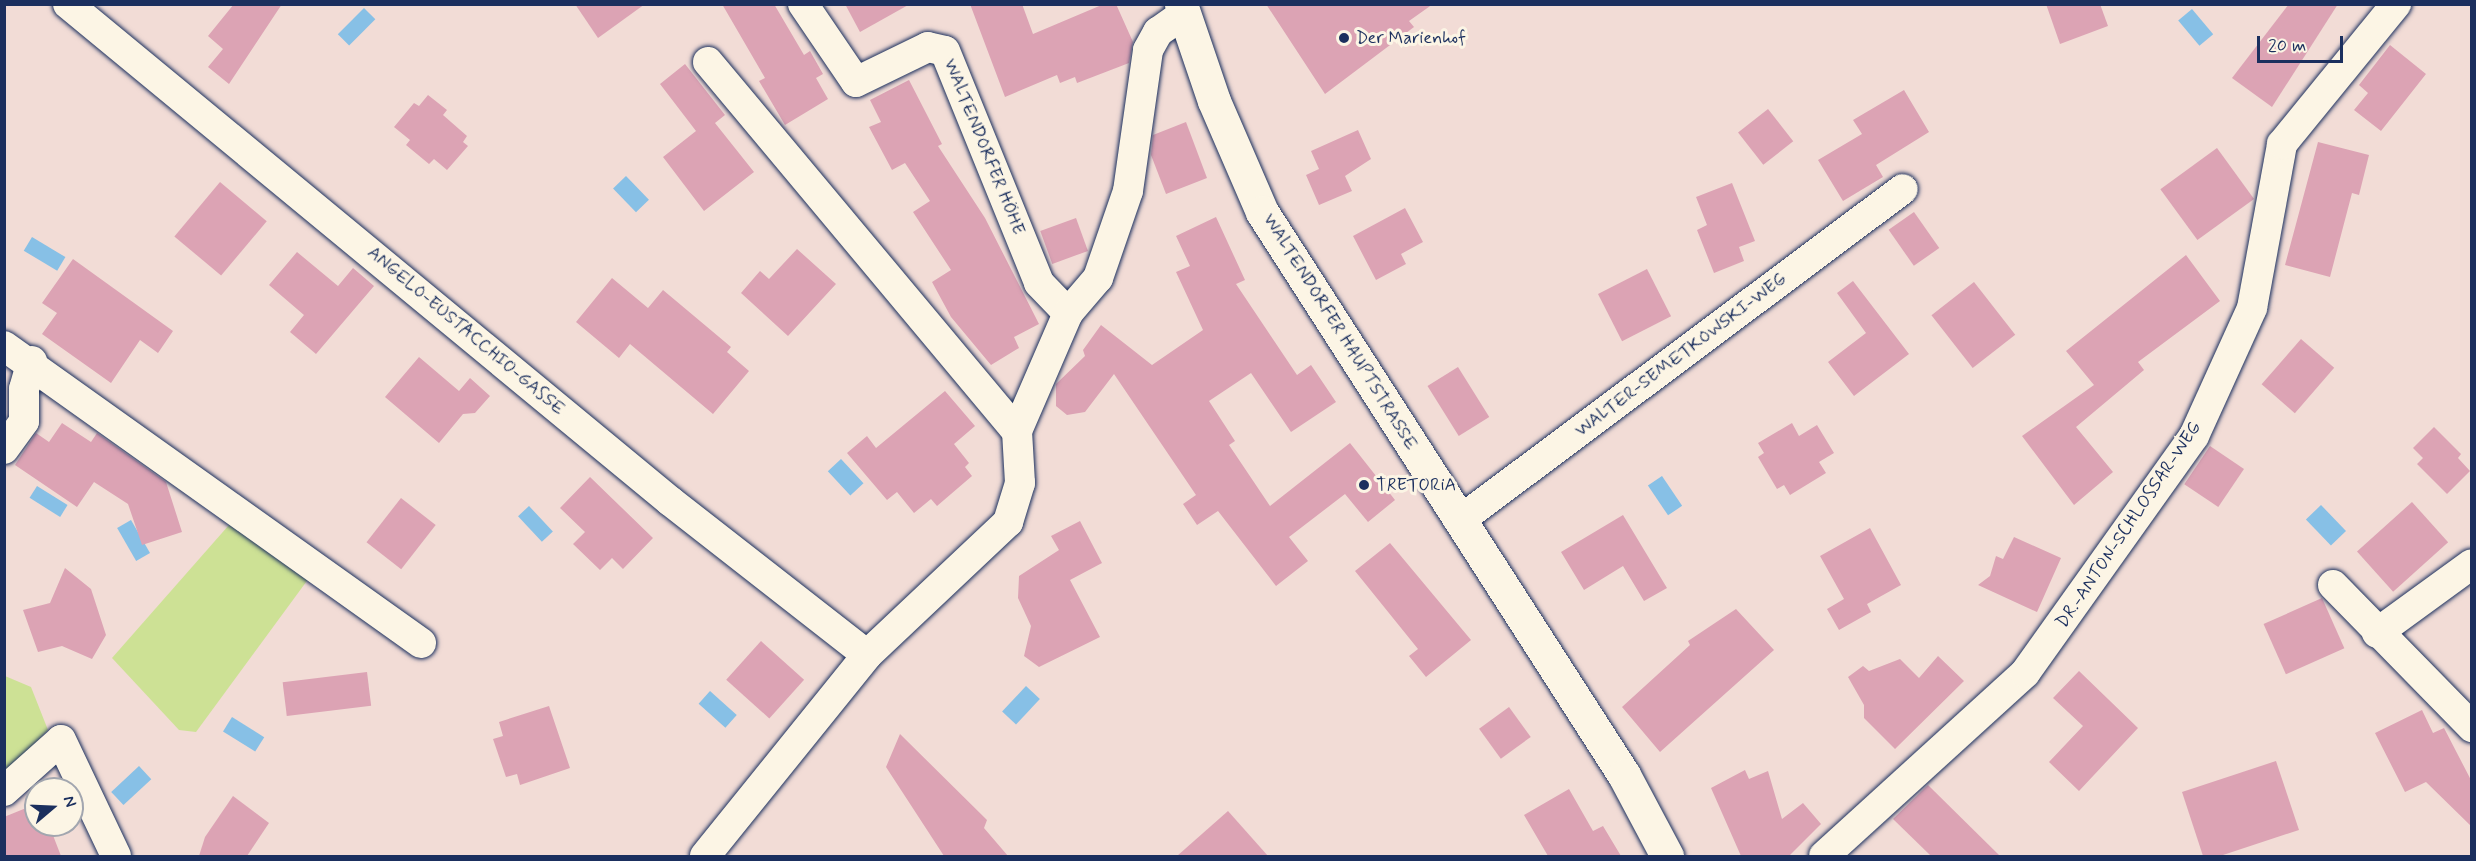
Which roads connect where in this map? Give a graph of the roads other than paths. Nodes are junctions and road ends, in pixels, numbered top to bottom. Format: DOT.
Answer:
graph roads {
  1 [pos="68,4"];
  2 [pos="803,4"];
  3 [pos="2396,4"];
  4 [pos="1182,9"];
  5 [pos="708,62"];
  6 [pos="1904,189"];
  7 [pos="1068,313"];
  8 [pos="4,346"];
  9 [pos="32,361"];
  10 [pos="1017,431"];
  11 [pos="4,449"];
  12 [pos="1459,521"];
  13 [pos="2472,564"];
  14 [pos="2333,585"];
  15 [pos="2377,633"];
  16 [pos="421,643"];
  17 [pos="867,655"];
  18 [pos="2472,727"];
  19 [pos="4,791"];
  20 [pos="116,856"];
  21 [pos="705,856"];
  22 [pos="1667,856"];
  23 [pos="1824,856"];
  1 -- 17 [label="street, ANGELO-EUSTACCHIO-GASSE"];
  2 -- 7 [label="street, WALTENDORFER HÖHE"];
  3 -- 23 [label="street, DR.-ANTON-SCHLOSSAR-WEG"];
  4 -- 7 [label="street"];
  4 -- 12 [label="main road, WALTENDORFER HAUPTSTRASSE"];
  5 -- 10 [label="street"];
  6 -- 12 [label="street, WALTER-SEMETKOWSKI-WEG"];
  7 -- 10 [label="street"];
  8 -- 9 [label="street"];
  9 -- 11 [label="street"];
  9 -- 16 [label="street"];
  10 -- 17 [label="street"];
  12 -- 22 [label="main road, WALTENDORFER HAUPTSTRASSE"];
  13 -- 15 [label="street"];
  14 -- 15 [label="street"];
  15 -- 18 [label="street"];
  17 -- 21 [label="street"];
  19 -- 20 [label="street"];
}
